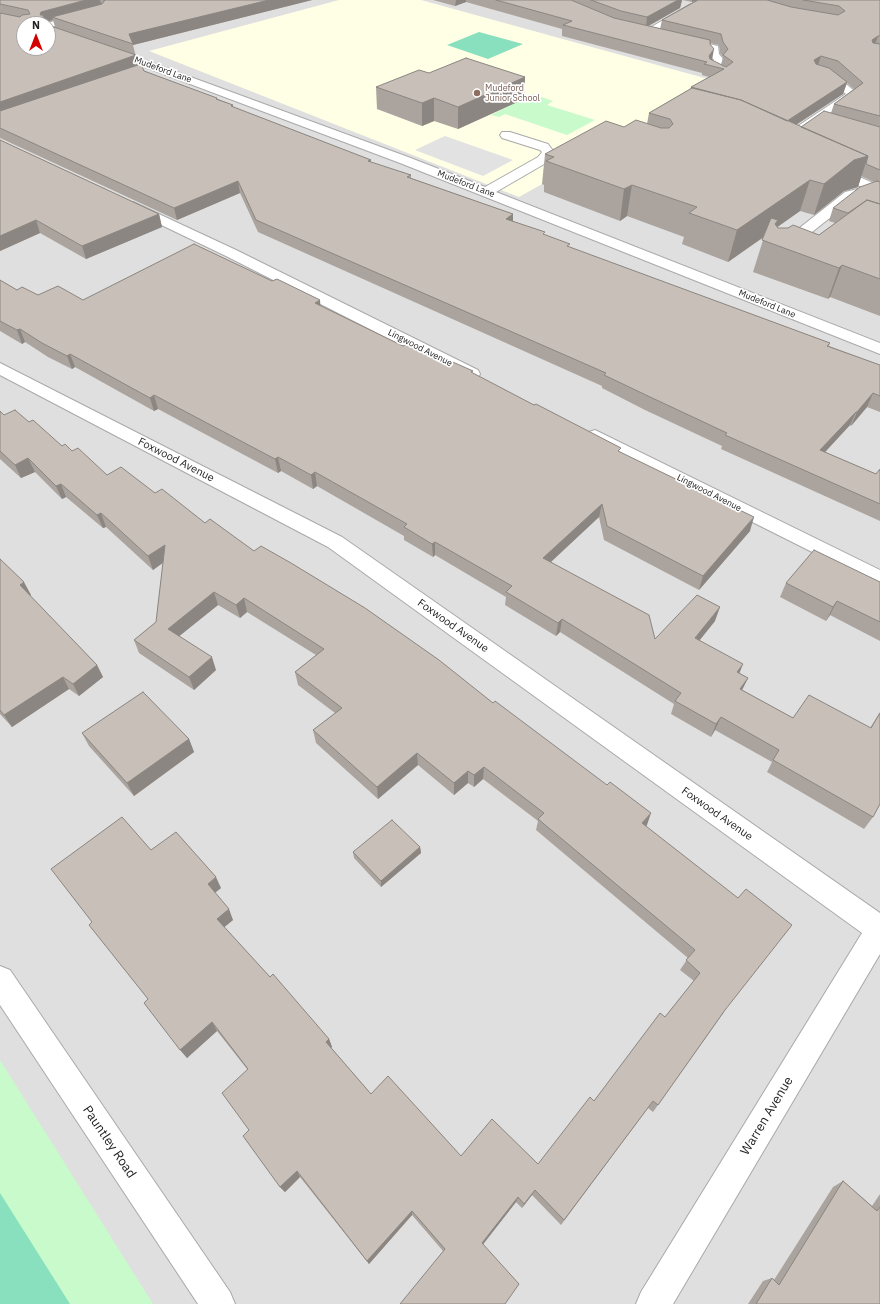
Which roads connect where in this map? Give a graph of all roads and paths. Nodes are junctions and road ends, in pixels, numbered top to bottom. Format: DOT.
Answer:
graph roads {
  1 [pos="712,0"];
  2 [pos="678,4"];
  3 [pos="692,7"];
  4 [pos="88,15"];
  5 [pos="56,23"];
  6 [pos="56,33"];
  7 [pos="63,35"];
  8 [pos="661,36"];
  9 [pos="676,40"];
  10 [pos="100,48"];
  11 [pos="153,66"];
  12 [pos="138,71"];
  13 [pos="817,72"];
  14 [pos="724,74"];
  15 [pos="818,117"];
  16 [pos="832,121"];
  17 [pos="506,134"];
  18 [pos="790,136"];
  19 [pos="818,163"];
  20 [pos="504,170"];
  21 [pos="516,175"];
  22 [pos="877,189"];
  23 [pos="486,192"];
  24 [pos="123,201"];
  25 [pos="774,255"];
  26 [pos="880,349"];
  27 [pos="0,368"];
  28 [pos="488,382"];
  29 [pos="580,428"];
  30 [pos="880,579"];
  31 [pos="880,929"];
  32 [pos="0,980"];
  33 [pos="218,1304"];
  34 [pos="653,1304"];
  1 -- 3 [label="street"];
  2 -- 3 [label="street"];
  3 -- 8 [label="street"];
  4 -- 5 [label="street"];
  6 -- 7 [label="street"];
  9 -- 14 [label="street"];
  10 -- 11 [label="street, Mudeford Lane"];
  11 -- 12 [label="street"];
  11 -- 23 [label="street, Mudeford Lane"];
  13 -- 15 [label="street"];
  15 -- 16 [label="street"];
  15 -- 18 [label="street"];
  17 -- 21 [label="street"];
  19 -- 22 [label="street"];
  20 -- 21 [label="street"];
  21 -- 23 [label="street"];
  22 -- 25 [label="street"];
  23 -- 26 [label="street, Mudeford Lane"];
  24 -- 28 [label="street, Lingwood Avenue"];
  27 -- 31 [label="street, Foxwood Avenue"];
  29 -- 30 [label="street, Lingwood Avenue"];
  31 -- 34 [label="street, Warren Avenue"];
  32 -- 33 [label="street, Pauntley Road"];
}
